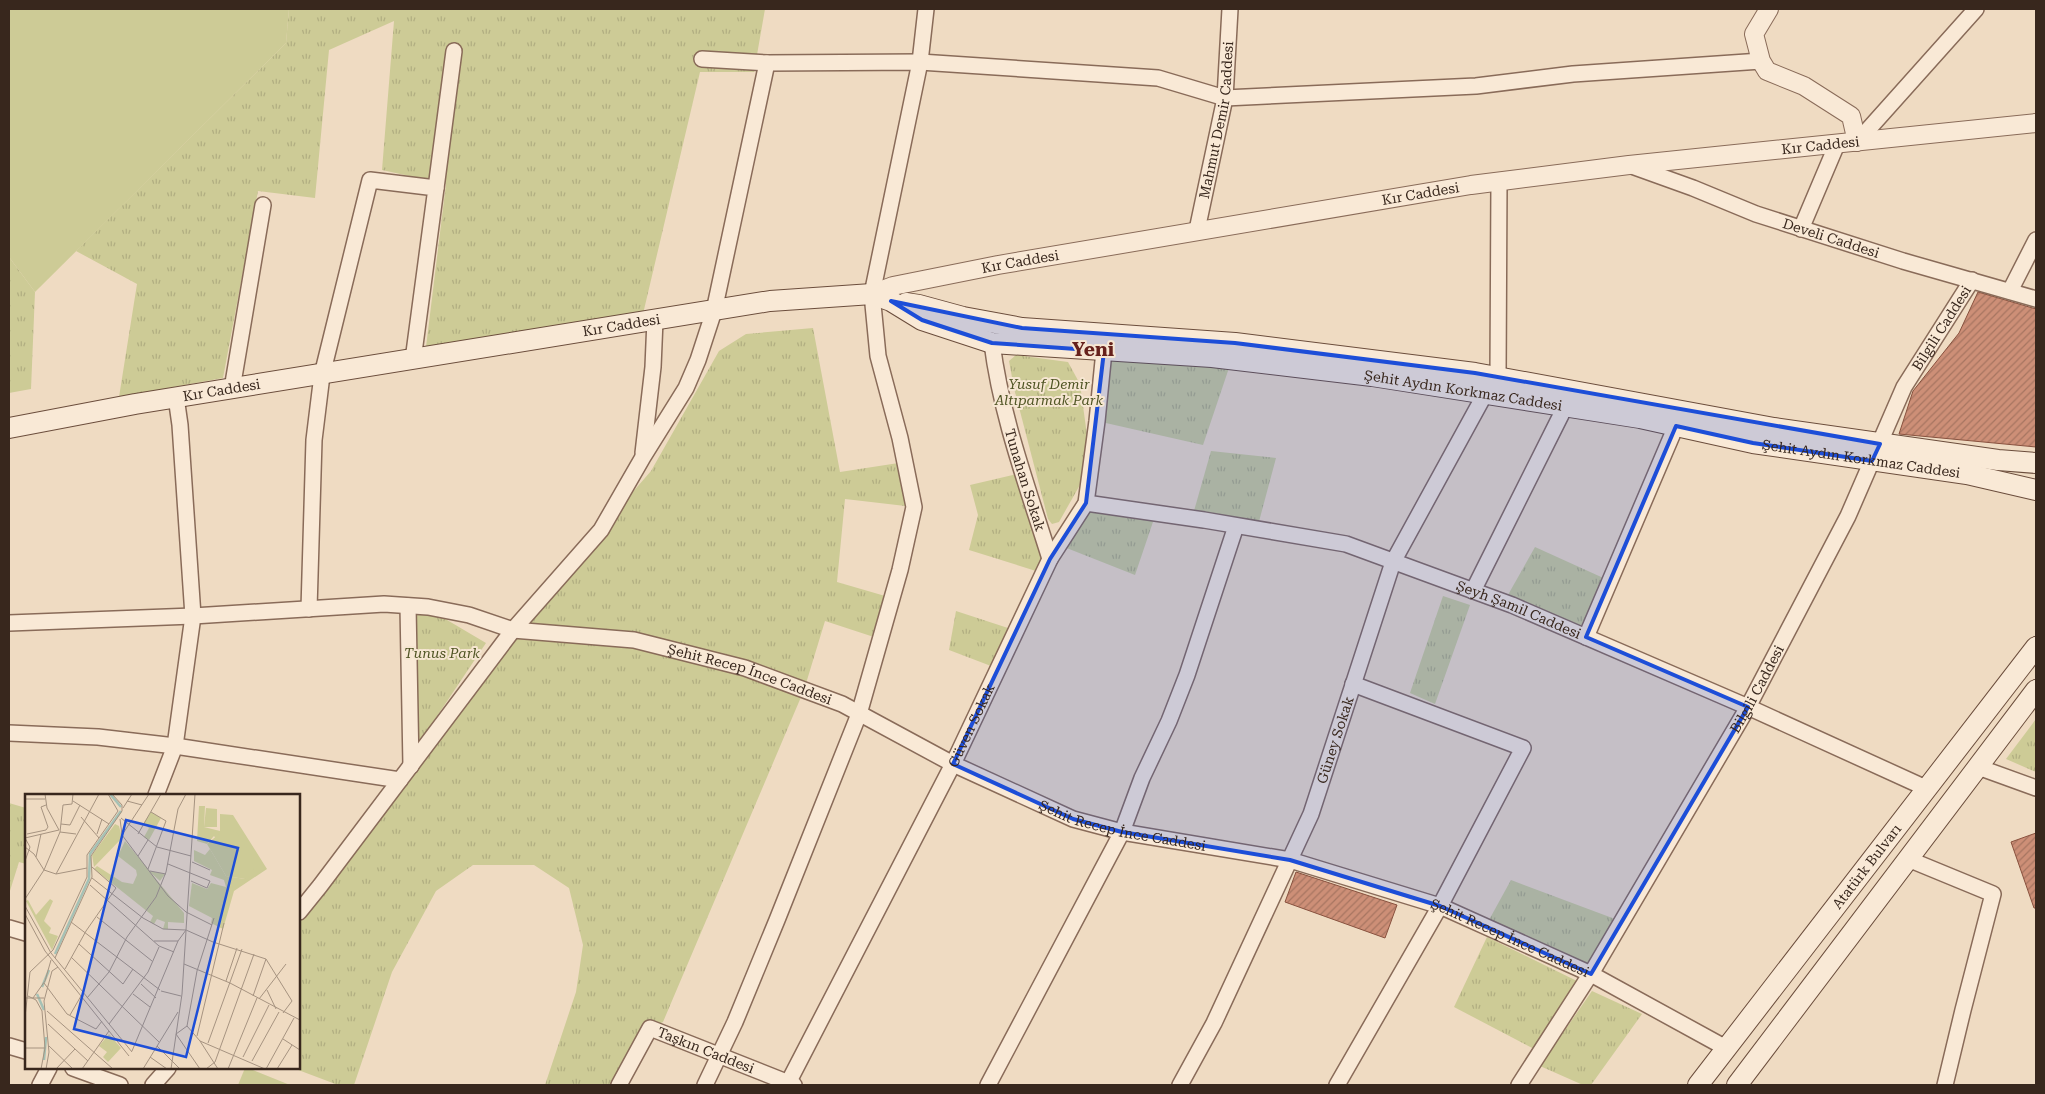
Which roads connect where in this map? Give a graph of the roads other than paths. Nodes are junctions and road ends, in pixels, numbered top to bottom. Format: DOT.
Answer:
graph roads {
  1 [pos="926,9"];
  2 [pos="1230,9"];
  3 [pos="1769,9"];
  4 [pos="1976,9"];
  5 [pos="454,51"];
  6 [pos="702,59"];
  7 [pos="1761,61"];
  8 [pos="920,62"];
  9 [pos="767,63"];
  10 [pos="1225,98"];
  11 [pos="2036,123"];
  12 [pos="1857,142"];
  13 [pos="1837,144"];
  14 [pos="1630,166"];
  15 [pos="1499,181"];
  16 [pos="436,188"];
  17 [pos="263,205"];
  18 [pos="1801,229"];
  19 [pos="1197,230"];
  20 [pos="2036,240"];
  21 [pos="1972,280"];
  22 [pos="2010,291"];
  23 [pos="872,294"];
  24 [pos="2036,299"];
  25 [pos="891,301"];
  26 [pos="714,310"];
  27 [pos="655,320"];
  28 [pos="992,343"];
  29 [pos="1104,351"];
  30 [pos="413,360"];
  31 [pos="322,375"];
  32 [pos="1498,376"];
  33 [pos="232,389"];
  34 [pos="1485,394"];
  35 [pos="176,398"];
  36 [pos="1565,406"];
  37 [pos="1676,426"];
  38 [pos="9,428"];
  39 [pos="1876,452"];
  40 [pos="643,456"];
  41 [pos="2036,463"];
  42 [pos="2036,490"];
  43 [pos="1086,503"];
  44 [pos="1236,526"];
  45 [pos="1050,559"];
  46 [pos="1393,562"];
  47 [pos="1473,591"];
  48 [pos="408,606"];
  49 [pos="309,609"];
  50 [pos="194,616"];
  51 [pos="9,623"];
  52 [pos="513,630"];
  53 [pos="1586,637"];
  54 [pos="2036,647"];
  55 [pos="1353,684"];
  56 [pos="2036,690"];
  57 [pos="1748,707"];
  58 [pos="859,714"];
  59 [pos="9,733"];
  60 [pos="175,746"];
  61 [pos="953,764"];
  62 [pos="411,766"];
  63 [pos="1978,767"];
  64 [pos="400,780"];
  65 [pos="2036,788"];
  66 [pos="1928,789"];
  67 [pos="156,794"];
  68 [pos="1122,832"];
  69 [pos="1908,859"];
  70 [pos="1290,860"];
  71 [pos="1440,906"];
  72 [pos="300,907"];
  73 [pos="9,928"];
  74 [pos="25,933"];
  75 [pos="1591,974"];
  76 [pos="9,1046"];
  77 [pos="1726,1048"];
  78 [pos="25,1052"];
  79 [pos="719,1056"];
  80 [pos="48,1069"];
  81 [pos="76,1069"];
  82 [pos="167,1069"];
  83 [pos="40,1085"];
  84 [pos="120,1085"];
  85 [pos="153,1085"];
  86 [pos="619,1085"];
  87 [pos="705,1085"];
  88 [pos="790,1085"];
  89 [pos="988,1085"];
  90 [pos="1180,1085"];
  91 [pos="1337,1085"];
  92 [pos="1520,1085"];
  93 [pos="1698,1085"];
  94 [pos="1736,1085"];
  95 [pos="1946,1085"];
  1 -- 8 [label="street"];
  2 -- 10 [label="street, Mahmut Demir Caddesi"];
  3 -- 7 [label="street"];
  4 -- 12 [label="street"];
  5 -- 16 [label="street"];
  6 -- 9 [label="street"];
  7 -- 10 [label="street"];
  7 -- 12 [label="street"];
  8 -- 9 [label="street"];
  8 -- 10 [label="street"];
  8 -- 23 [label="street"];
  9 -- 26 [label="street"];
  10 -- 19 [label="street, Mahmut Demir Caddesi"];
  11 -- 12 [label="street, Kır Caddesi"];
  12 -- 13 [label="street, Kır Caddesi"];
  13 -- 14 [label="street, Kır Caddesi"];
  13 -- 18 [label="street"];
  14 -- 15 [label="street, Kır Caddesi"];
  14 -- 18 [label="street, Develi Caddesi"];
  15 -- 19 [label="street, Kır Caddesi"];
  15 -- 32 [label="street"];
  16 -- 30 [label="street"];
  16 -- 31 [label="street"];
  17 -- 33 [label="street"];
  18 -- 21 [label="street, Develi Caddesi"];
  19 -- 23 [label="street, Kır Caddesi"];
  20 -- 22 [label="street"];
  21 -- 22 [label="street, Develi Caddesi"];
  21 -- 39 [label="street, Bilgili Caddesi"];
  22 -- 24 [label="street, Develi Caddesi"];
  23 -- 25 [label="main road, Şehit Aydın Korkmaz Caddesi"];
  23 -- 26 [label="main road, Kır Caddesi"];
  23 -- 58 [label="street"];
  25 -- 28 [label="main road, Şehit Aydın Korkmaz Caddesi"];
  25 -- 32 [label="main road, Şehit Aydın Korkmaz Caddesi"];
  26 -- 27 [label="main road, Kır Caddesi"];
  26 -- 40 [label="street"];
  27 -- 30 [label="main road, Kır Caddesi"];
  27 -- 40 [label="street"];
  28 -- 29 [label="main road, Şehit Aydın Korkmaz Caddesi"];
  28 -- 45 [label="street, Tunahan Sokak"];
  29 -- 34 [label="main road, Şehit Aydın Korkmaz Caddesi"];
  29 -- 43 [label="street, Güven Sokak"];
  30 -- 31 [label="main road, Kır Caddesi"];
  31 -- 33 [label="main road, Kır Caddesi"];
  31 -- 49 [label="street"];
  32 -- 39 [label="main road, Şehit Aydın Korkmaz Caddesi"];
  33 -- 35 [label="main road, Kır Caddesi"];
  34 -- 36 [label="main road, Şehit Aydın Korkmaz Caddesi"];
  34 -- 46 [label="street, Güney Sokak"];
  35 -- 38 [label="main road, Kır Caddesi"];
  35 -- 50 [label="street"];
  36 -- 37 [label="main road, Şehit Aydın Korkmaz Caddesi"];
  36 -- 47 [label="street"];
  37 -- 39 [label="main road, Şehit Aydın Korkmaz Caddesi"];
  37 -- 53 [label="street"];
  39 -- 41 [label="main road, Şehit Aydın Korkmaz Caddesi"];
  39 -- 42 [label="main road, Şehit Aydın Korkmaz Caddesi"];
  39 -- 57 [label="street, Bilgili Caddesi"];
  40 -- 52 [label="street"];
  43 -- 44 [label="street, Şeyh Şamil Caddesi"];
  43 -- 45 [label="street, Güven Sokak"];
  44 -- 46 [label="street, Şeyh Şamil Caddesi"];
  44 -- 68 [label="street"];
  45 -- 61 [label="street, Güven Sokak"];
  46 -- 47 [label="street, Şeyh Şamil Caddesi"];
  46 -- 55 [label="street, Güney Sokak"];
  47 -- 53 [label="street, Şeyh Şamil Caddesi"];
  48 -- 49 [label="street, Şehit Recep İnce Caddesi"];
  48 -- 52 [label="street, Şehit Recep İnce Caddesi"];
  48 -- 62 [label="street"];
  49 -- 50 [label="street, Şehit Recep İnce Caddesi"];
  50 -- 51 [label="street, Şehit Recep İnce Caddesi"];
  50 -- 60 [label="street"];
  52 -- 58 [label="street, Şehit Recep İnce Caddesi"];
  52 -- 62 [label="street"];
  53 -- 57 [label="street, Şeyh Şamil Caddesi"];
  54 -- 66 [label="main road, Atatürk Bulvarı"];
  55 -- 70 [label="street, Güney Sokak"];
  55 -- 71 [label="street"];
  56 -- 63 [label="main road, Atatürk Bulvarı"];
  57 -- 66 [label="street, Şeyh Şamil Caddesi"];
  57 -- 75 [label="street, Bilgili Caddesi"];
  58 -- 61 [label="street, Şehit Recep İnce Caddesi"];
  58 -- 79 [label="street"];
  59 -- 60 [label="street"];
  60 -- 64 [label="street"];
  60 -- 67 [label="street"];
  61 -- 68 [label="street, Şehit Recep İnce Caddesi"];
  61 -- 88 [label="street, Güven Sokak"];
  62 -- 64 [label="street"];
  63 -- 65 [label="street"];
  63 -- 69 [label="main road, Atatürk Bulvarı"];
  64 -- 72 [label="street"];
  66 -- 77 [label="main road, Atatürk Bulvarı"];
  68 -- 70 [label="street, Şehit Recep İnce Caddesi"];
  68 -- 89 [label="street"];
  69 -- 94 [label="main road, Atatürk Bulvarı"];
  69 -- 95 [label="street"];
  70 -- 71 [label="street, Şehit Recep İnce Caddesi"];
  70 -- 90 [label="street, Güney Sokak"];
  71 -- 75 [label="street, Şehit Recep İnce Caddesi"];
  71 -- 91 [label="street"];
  73 -- 74 [label="street"];
  75 -- 77 [label="street, Şehit Recep İnce Caddesi"];
  75 -- 92 [label="street, Bilgili Caddesi"];
  76 -- 78 [label="street"];
  77 -- 93 [label="main road, Atatürk Bulvarı"];
  79 -- 86 [label="street, Taşkın Caddesi"];
  79 -- 87 [label="street"];
  79 -- 88 [label="street, Taşkın Caddesi"];
  80 -- 83 [label="street"];
  81 -- 84 [label="street"];
  82 -- 85 [label="street"];
}
